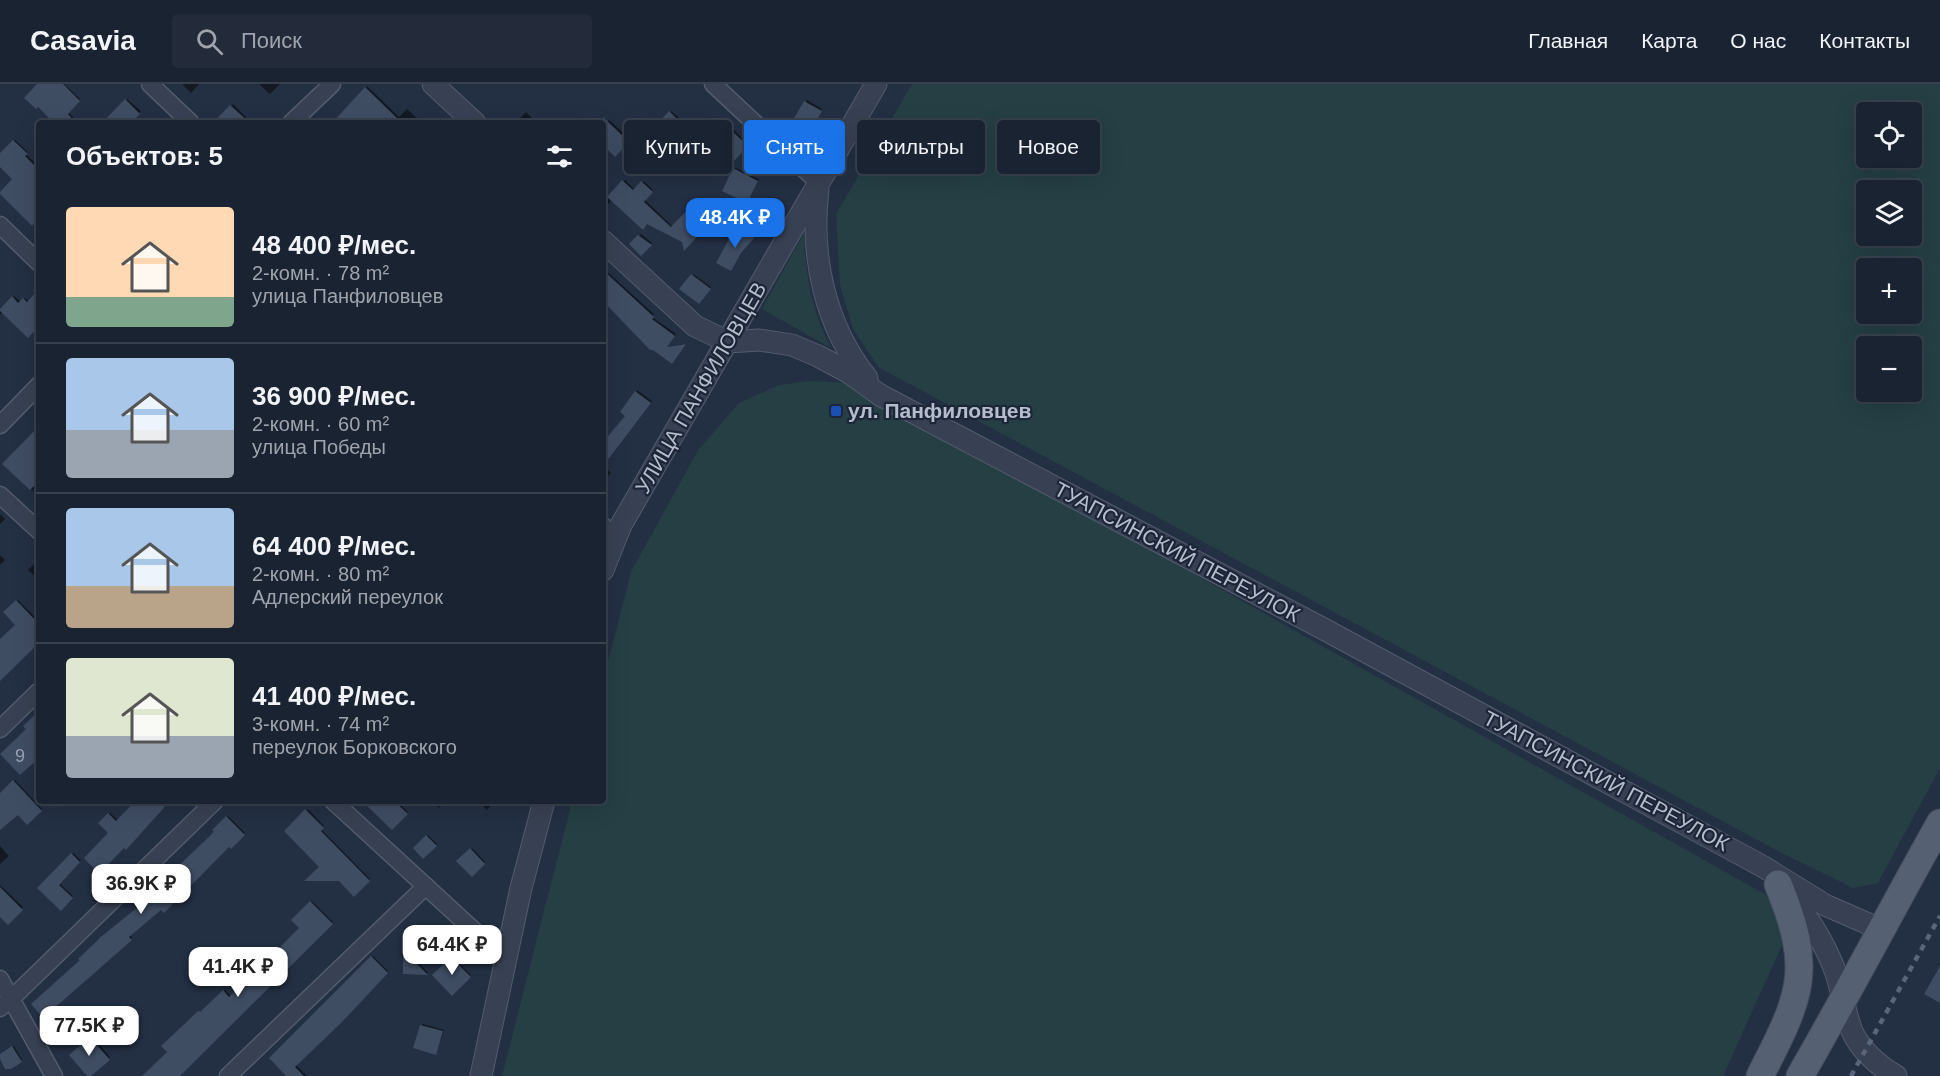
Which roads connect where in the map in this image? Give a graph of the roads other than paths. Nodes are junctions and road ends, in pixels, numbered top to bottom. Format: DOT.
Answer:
graph roads {
  1 [pos="150,84"];
  2 [pos="332,84"];
  3 [pos="433,84"];
  4 [pos="713,84"];
  5 [pos="876,84"];
  6 [pos="188,120"];
  7 [pos="294,120"];
  8 [pos="472,120"];
  9 [pos="819,183"];
  10 [pos="0,225"];
  11 [pos="606,244"];
  12 [pos="36,260"];
  13 [pos="728,342"];
  14 [pos="36,388"];
  15 [pos="880,395"];
  16 [pos="0,425"];
  17 [pos="0,495"];
  18 [pos="36,528"];
  19 [pos="609,532"];
  20 [pos="606,551"];
  21 [pos="36,694"];
  22 [pos="0,729"];
  23 [pos="212,804"];
  24 [pos="336,804"];
  25 [pos="543,804"];
  26 [pos="1940,823"];
  27 [pos="1770,875"];
  28 [pos="426,886"];
  29 [pos="1880,929"];
  30 [pos="506,960"];
  31 [pos="0,979"];
  32 [pos="1844,1000"];
  33 [pos="6,1004"];
  34 [pos="1893,1075"];
  35 [pos="54,1076"];
  36 [pos="228,1076"];
  37 [pos="481,1076"];
  38 [pos="1760,1076"];
  39 [pos="1800,1076"];
  1 -- 6 [label="street"];
  2 -- 7 [label="street"];
  3 -- 8 [label="street"];
  4 -- 9 [label="street"];
  5 -- 9 [label="street, УЛИЦА ПАНФИЛОВЦЕВ"];
  9 -- 13 [label="street, УЛИЦА ПАНФИЛОВЦЕВ"];
  9 -- 15 [label="street"];
  10 -- 12 [label="street"];
  11 -- 13 [label="street, ТУАПСИНСКИЙ ПЕРЕУЛОК"];
  13 -- 15 [label="street, ТУАПСИНСКИЙ ПЕРЕУЛОК"];
  13 -- 19 [label="street, УЛИЦА ПАНФИЛОВЦЕВ"];
  14 -- 16 [label="street"];
  15 -- 27 [label="street, ТУАПСИНСКИЙ ПЕРЕУЛОК"];
  17 -- 18 [label="street"];
  19 -- 20 [label="street, УЛИЦА ПАНФИЛОВЦЕВ"];
  21 -- 22 [label="street"];
  23 -- 33 [label="street"];
  24 -- 28 [label="street"];
  25 -- 30 [label="street"];
  26 -- 29 [label="main road"];
  27 -- 29 [label="street, ТУАПСИНСКИЙ ПЕРЕУЛОК"];
  27 -- 32 [label="street, ТУАПСИНСКИЙ ПЕРЕУЛОК"];
  27 -- 38 [label="main road"];
  28 -- 30 [label="street"];
  28 -- 36 [label="street"];
  29 -- 32 [label="main road"];
  30 -- 37 [label="street"];
  31 -- 33 [label="street"];
  32 -- 34 [label="street, ТУАПСИНСКИЙ ПЕРЕУЛОК"];
  32 -- 39 [label="main road"];
  33 -- 35 [label="street"];
}
